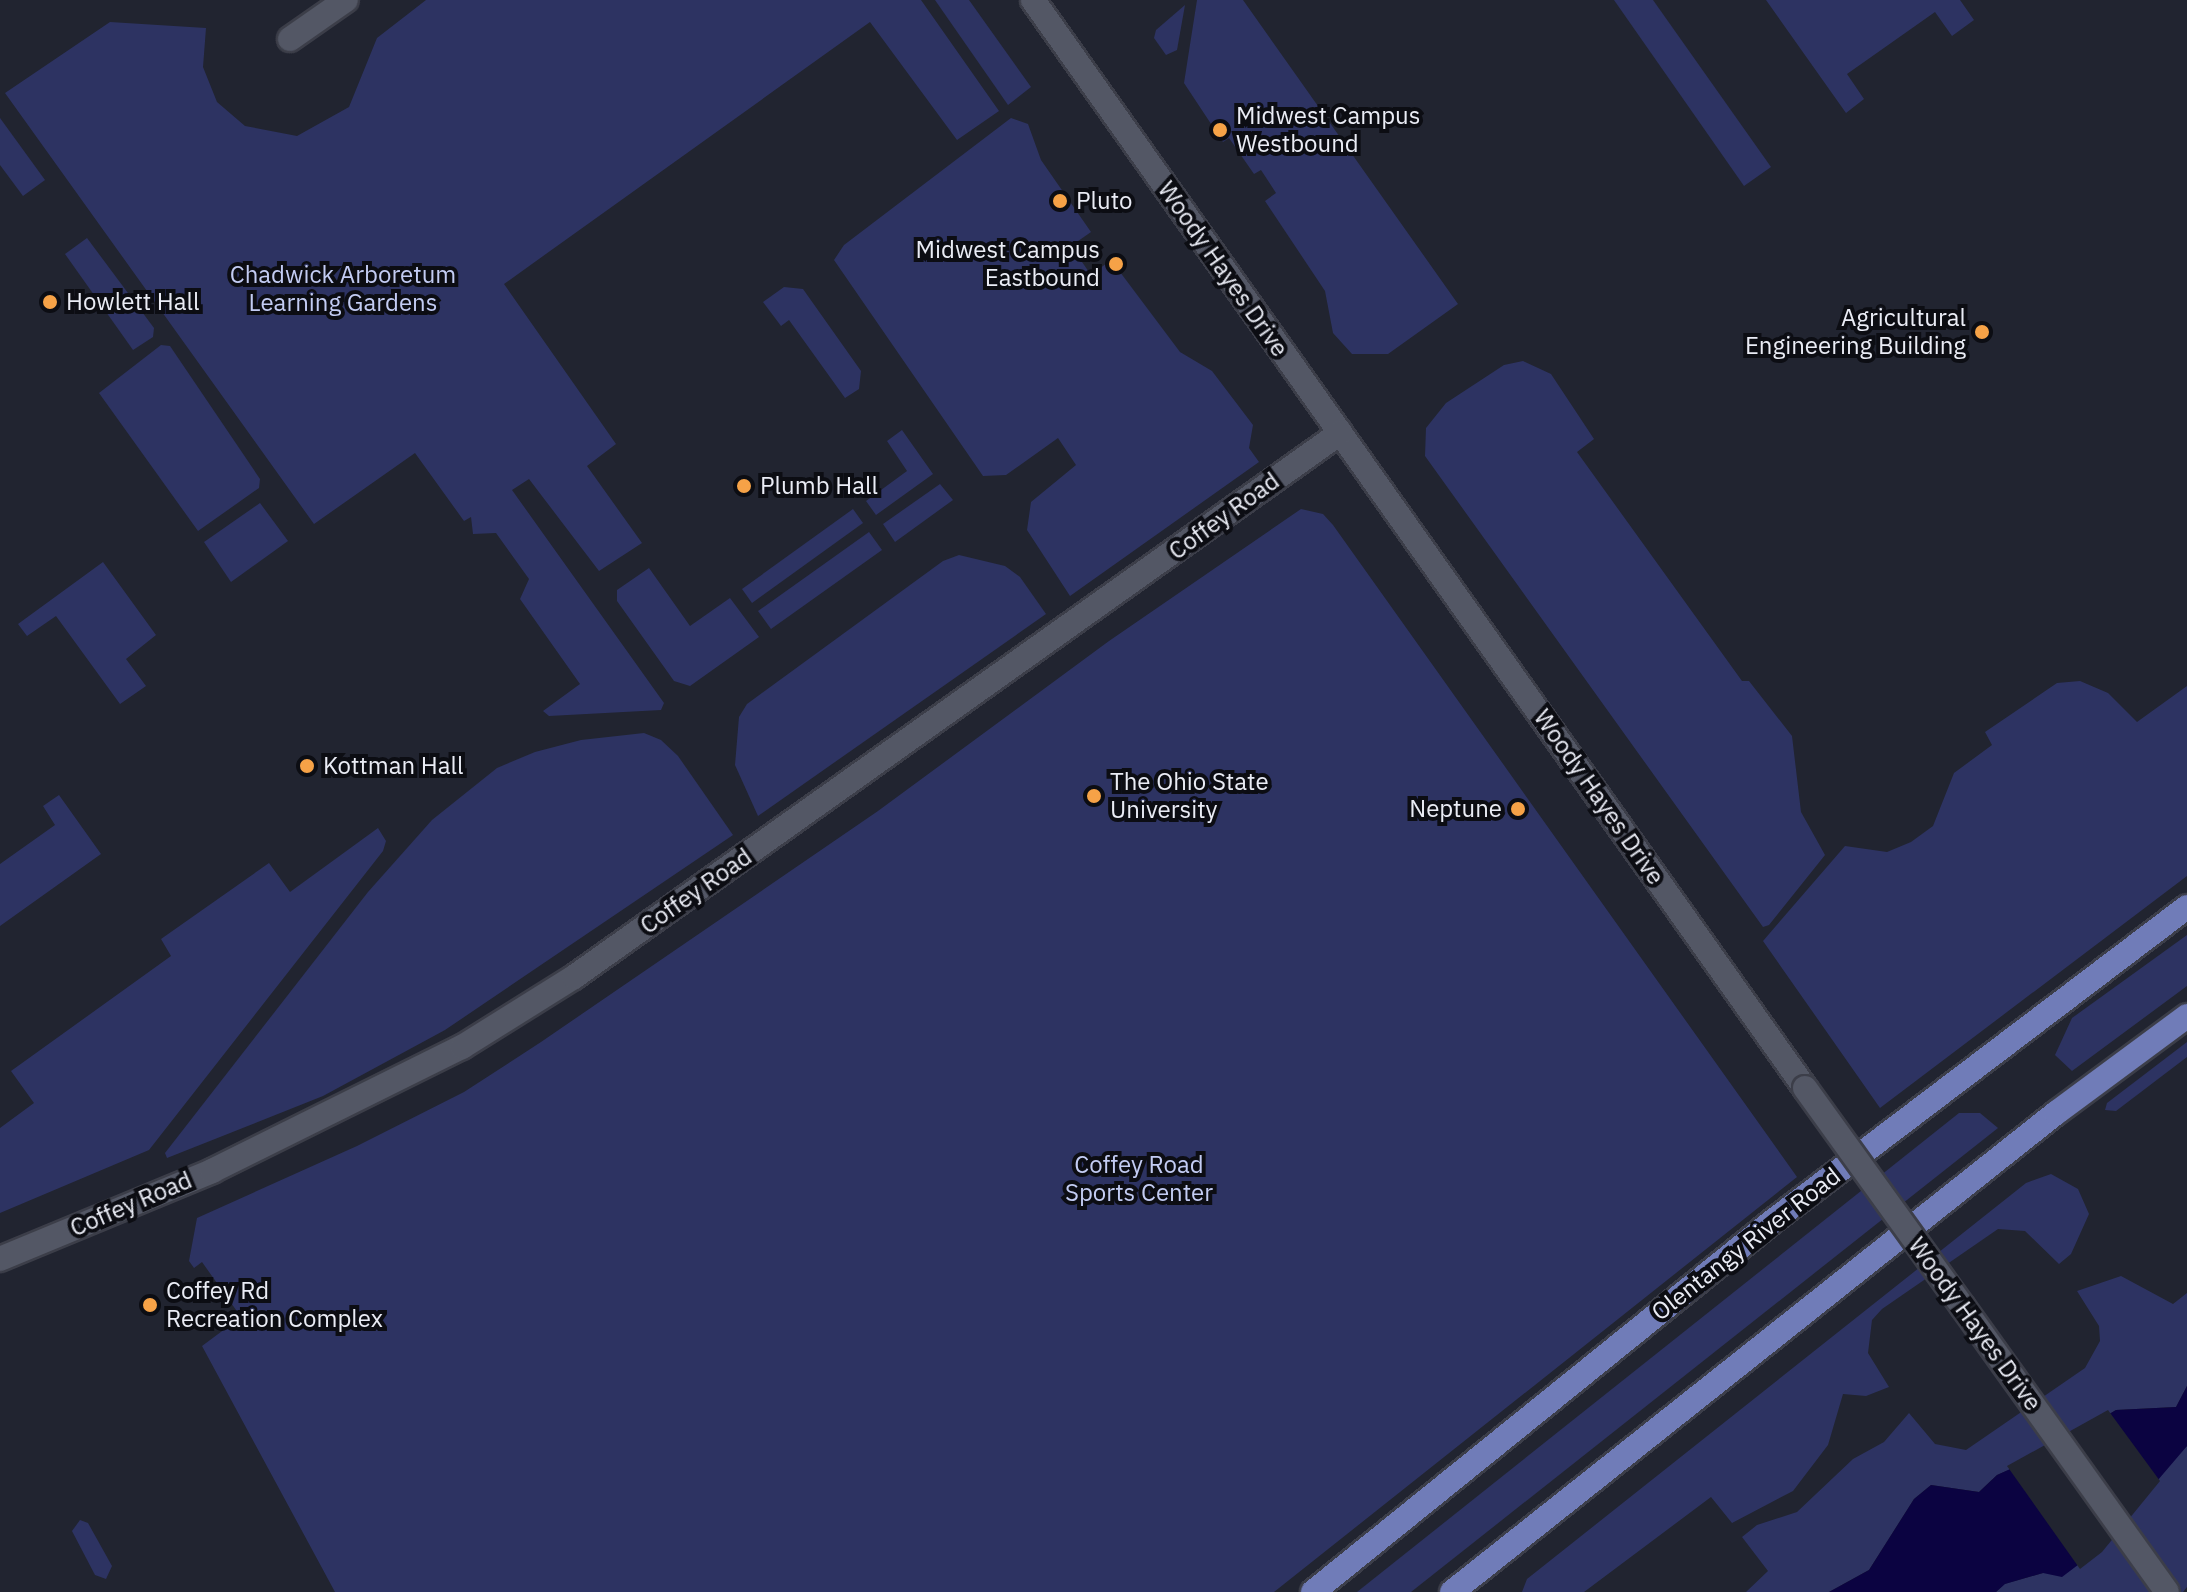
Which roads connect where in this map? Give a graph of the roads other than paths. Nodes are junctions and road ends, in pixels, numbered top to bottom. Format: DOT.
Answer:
graph roads {
  1 [pos="346,0"];
  2 [pos="1033,0"];
  3 [pos="290,39"];
  4 [pos="1340,433"];
  5 [pos="2187,907"];
  6 [pos="2187,1016"];
  7 [pos="0,1259"];
  8 [pos="1313,1592"];
  9 [pos="1452,1592"];
  10 [pos="2167,1592"];
  1 -- 3 [label="street"];
  2 -- 4 [label="street, Woody Hayes Drive"];
  4 -- 7 [label="street, Coffey Road"];
  4 -- 10 [label="street, Woody Hayes Drive, bridge"];
  5 -- 8 [label="main road, Olentangy River Road"];
  6 -- 9 [label="main road"];
}
